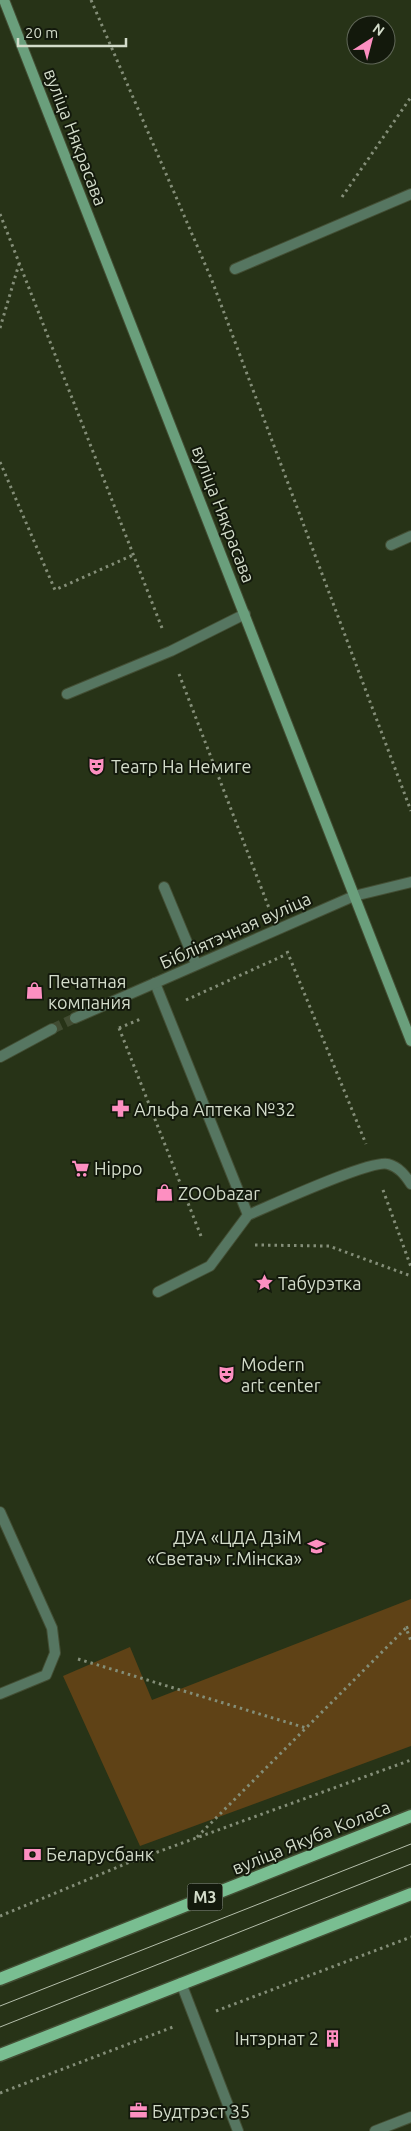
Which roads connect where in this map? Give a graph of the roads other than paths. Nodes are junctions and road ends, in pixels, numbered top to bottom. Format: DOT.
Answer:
graph roads {
  1 [pos="4,5"];
  2 [pos="411,194"];
  3 [pos="235,269"];
  4 [pos="411,536"];
  5 [pos="391,545"];
  6 [pos="245,614"];
  7 [pos="67,694"];
  8 [pos="411,882"];
  9 [pos="164,887"];
  10 [pos="354,896"];
  11 [pos="196,964"];
  12 [pos="155,983"];
  13 [pos="75,1018"];
  14 [pos="52,1029"];
  15 [pos="411,1041"];
  16 [pos="0,1057"];
  17 [pos="411,1184"];
  18 [pos="248,1215"];
  19 [pos="158,1292"];
  20 [pos="0,1512"];
  21 [pos="0,1694"];
  22 [pos="411,1816"];
  23 [pos="411,1894"];
  24 [pos="0,1979"];
  25 [pos="181,1983"];
  26 [pos="0,2055"];
  27 [pos="411,2117"];
  28 [pos="238,2131"];
  29 [pos="375,2131"];
  1 -- 6 [label="main road, вуліца Някрасава"];
  2 -- 3 [label="street"];
  4 -- 5 [label="street"];
  6 -- 7 [label="street"];
  6 -- 10 [label="main road, вуліца Някрасава"];
  8 -- 10 [label="street, Бібліятэчная вуліца"];
  9 -- 11 [label="street"];
  10 -- 11 [label="street, Бібліятэчная вуліца"];
  10 -- 15 [label="main road, вуліца Някрасава"];
  11 -- 12 [label="street, Бібліятэчная вуліца"];
  12 -- 13 [label="street, Бібліятэчная вуліца"];
  12 -- 18 [label="street"];
  14 -- 16 [label="street"];
  17 -- 18 [label="street"];
  18 -- 19 [label="street"];
  20 -- 21 [label="street"];
  22 -- 24 [label="main road, вуліца Якуба Коласа / М3"];
  23 -- 25 [label="main road"];
  25 -- 26 [label="main road"];
  25 -- 28 [label="street"];
  27 -- 29 [label="street"];
}
